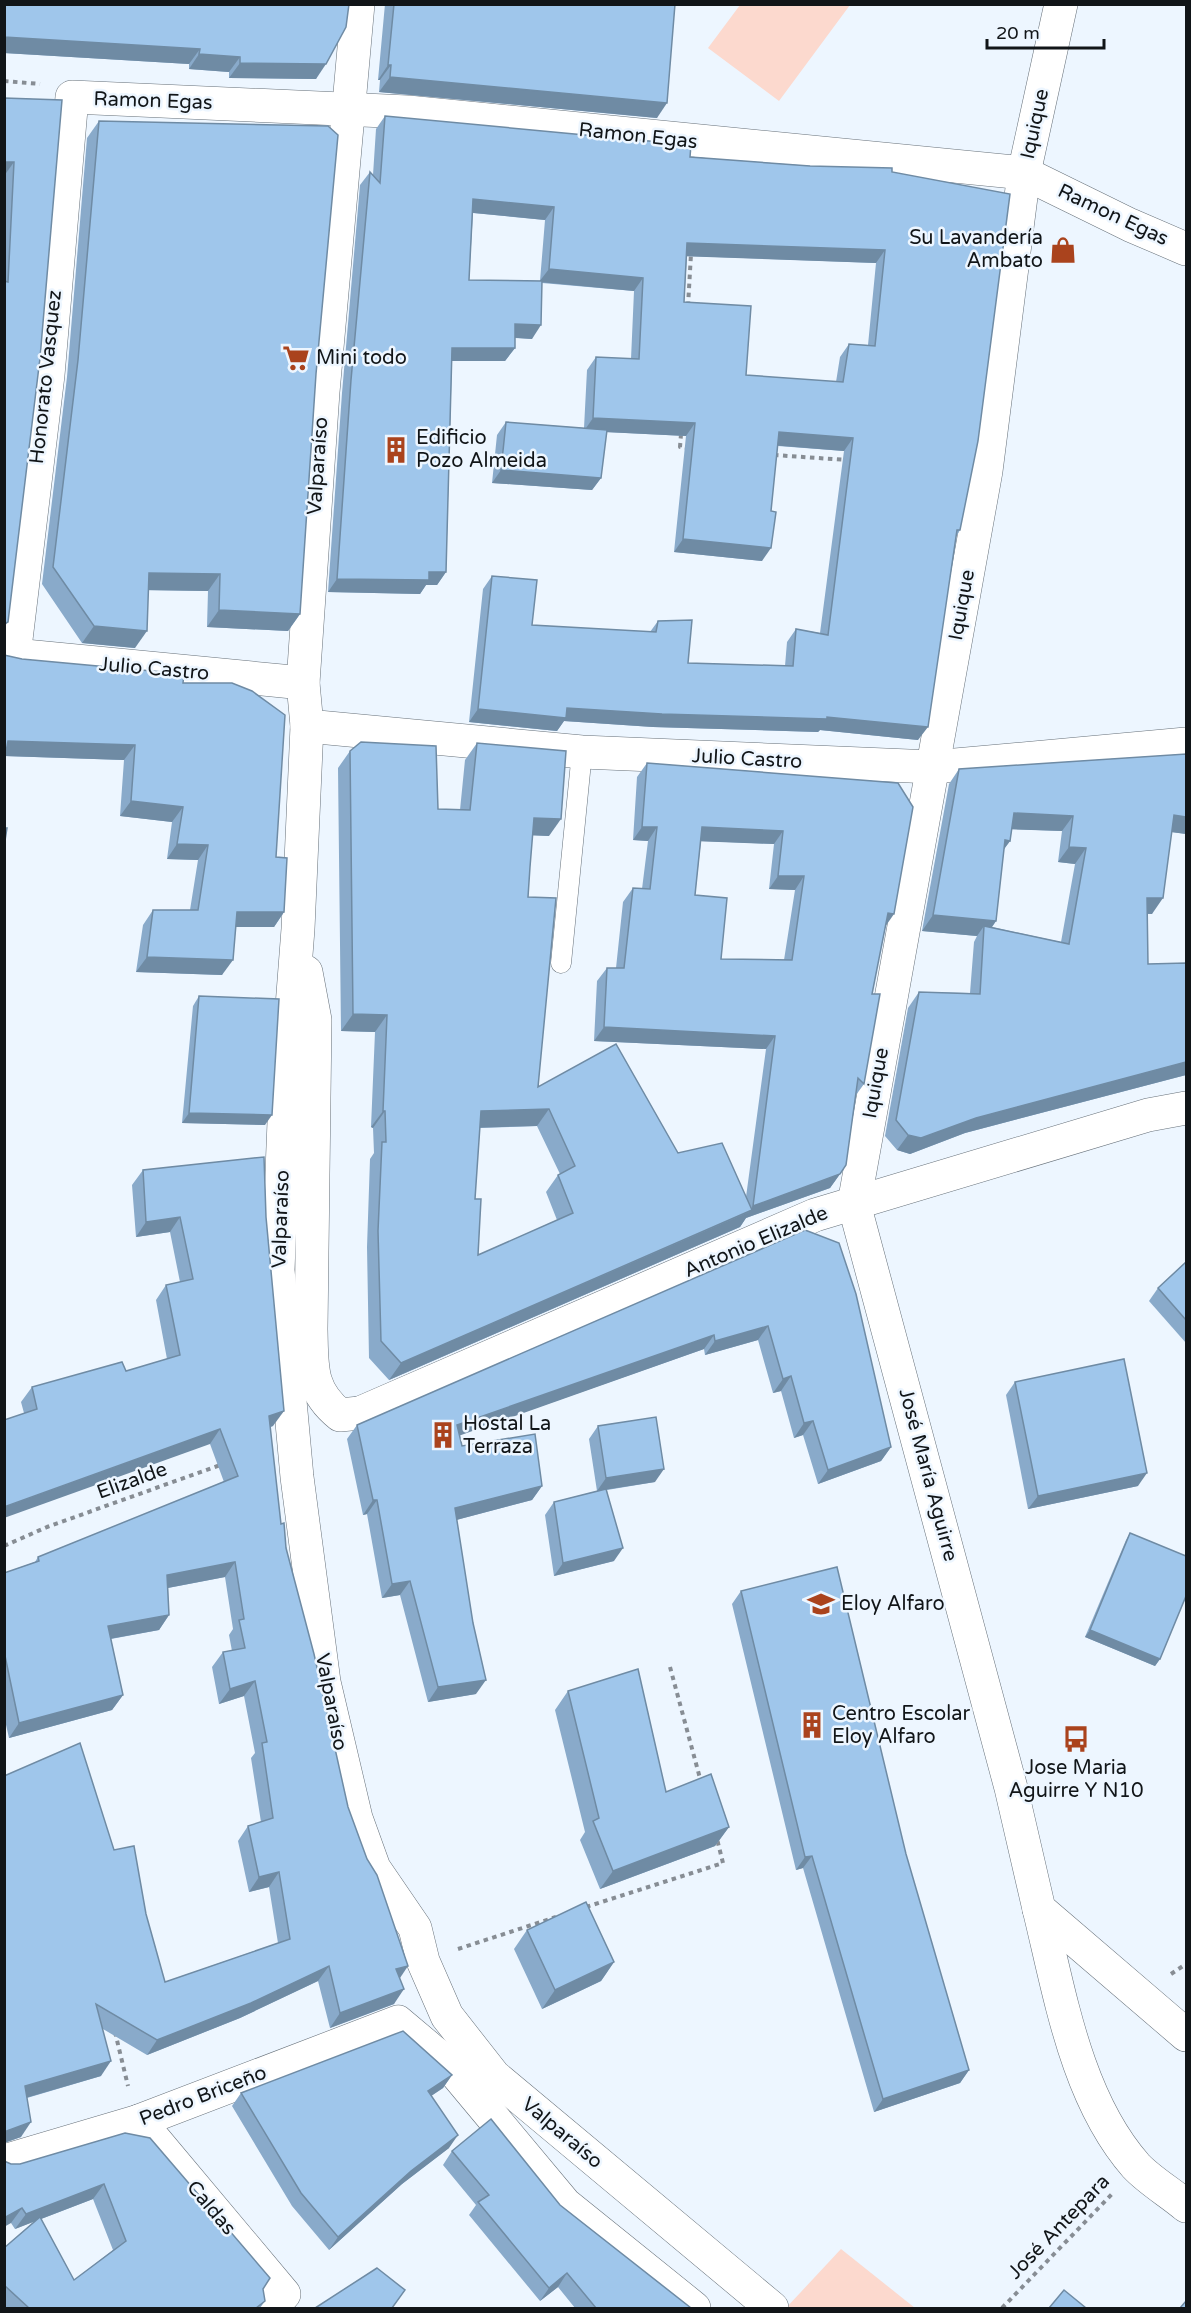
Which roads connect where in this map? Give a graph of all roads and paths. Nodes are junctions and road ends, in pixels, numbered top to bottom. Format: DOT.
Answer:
graph roads {
  1 [pos="358,4"];
  2 [pos="1060,4"];
  3 [pos="72,98"];
  4 [pos="349,109"];
  5 [pos="1024,172"];
  6 [pos="692,244"];
  7 [pos="1186,249"];
  8 [pos="687,315"];
  9 [pos="681,423"];
  10 [pos="692,448"];
  11 [pos="773,454"];
  12 [pos="855,461"];
  13 [pos="9,655"];
  14 [pos="303,683"];
  15 [pos="307,726"];
  16 [pos="1186,744"];
  17 [pos="582,752"];
  18 [pos="933,767"];
  19 [pos="298,929"];
  20 [pos="561,963"];
  21 [pos="1186,1108"];
  22 [pos="854,1204"];
  23 [pos="340,1415"];
  24 [pos="226,1463"];
  25 [pos="4,1546"];
  26 [pos="670,1666"];
  27 [pos="705,1794"];
  28 [pos="714,1828"];
  29 [pos="1039,1909"];
  30 [pos="579,1910"];
  31 [pos="567,1913"];
  32 [pos="423,1960"];
  33 [pos="398,2022"];
  34 [pos="114,2028"];
  35 [pos="1186,2035"];
  36 [pos="121,2067"];
  37 [pos="139,2121"];
  38 [pos="4,2161"];
  39 [pos="1137,2167"];
  40 [pos="1186,2206"];
  41 [pos="278,2301"];
  42 [pos="694,2308"];
  43 [pos="772,2308"];
  44 [pos="1002,2308"];
  1 -- 4 [label="street, Valparaíso"];
  2 -- 5 [label="street, Iquique"];
  3 -- 4 [label="street, Ramon Egas"];
  3 -- 13 [label="street, Honorato Vasquez"];
  4 -- 5 [label="street, Ramon Egas"];
  4 -- 14 [label="street, Valparaíso"];
  5 -- 7 [label="street, Ramon Egas"];
  5 -- 18 [label="street, Iquique"];
  6 -- 8 [label="path"];
  9 -- 10 [label="path"];
  11 -- 12 [label="path"];
  13 -- 14 [label="street, Julio Castro"];
  14 -- 15 [label="street, Valparaíso"];
  15 -- 17 [label="street, Julio Castro"];
  15 -- 19 [label="street, Valparaíso"];
  16 -- 18 [label="street, Julio Castro"];
  17 -- 18 [label="street, Julio Castro"];
  17 -- 20 [label="lane"];
  18 -- 22 [label="street, Iquique"];
  19 -- 23 [label="street, Valparaíso"];
  19 -- 32 [label="street, Valparaíso"];
  21 -- 22 [label="street, Antonio Elizalde"];
  22 -- 23 [label="street, Antonio Elizalde"];
  22 -- 29 [label="street, José María Aguirre"];
  24 -- 25 [label="path, Elizalde"];
  26 -- 27 [label="path"];
  28 -- 30 [label="path"];
  29 -- 35 [label="street"];
  29 -- 39 [label="street, José María Aguirre"];
  31 -- 32 [label="path"];
  32 -- 43 [label="street, Valparaíso"];
  33 -- 37 [label="street, Pedro Briceño"];
  33 -- 42 [label="street, Valparaíso"];
  34 -- 36 [label="path"];
  37 -- 38 [label="street, Pedro Briceño"];
  37 -- 41 [label="street, Caldas"];
  39 -- 40 [label="street, José María Aguirre"];
  39 -- 44 [label="path, José Antepara"];
}
